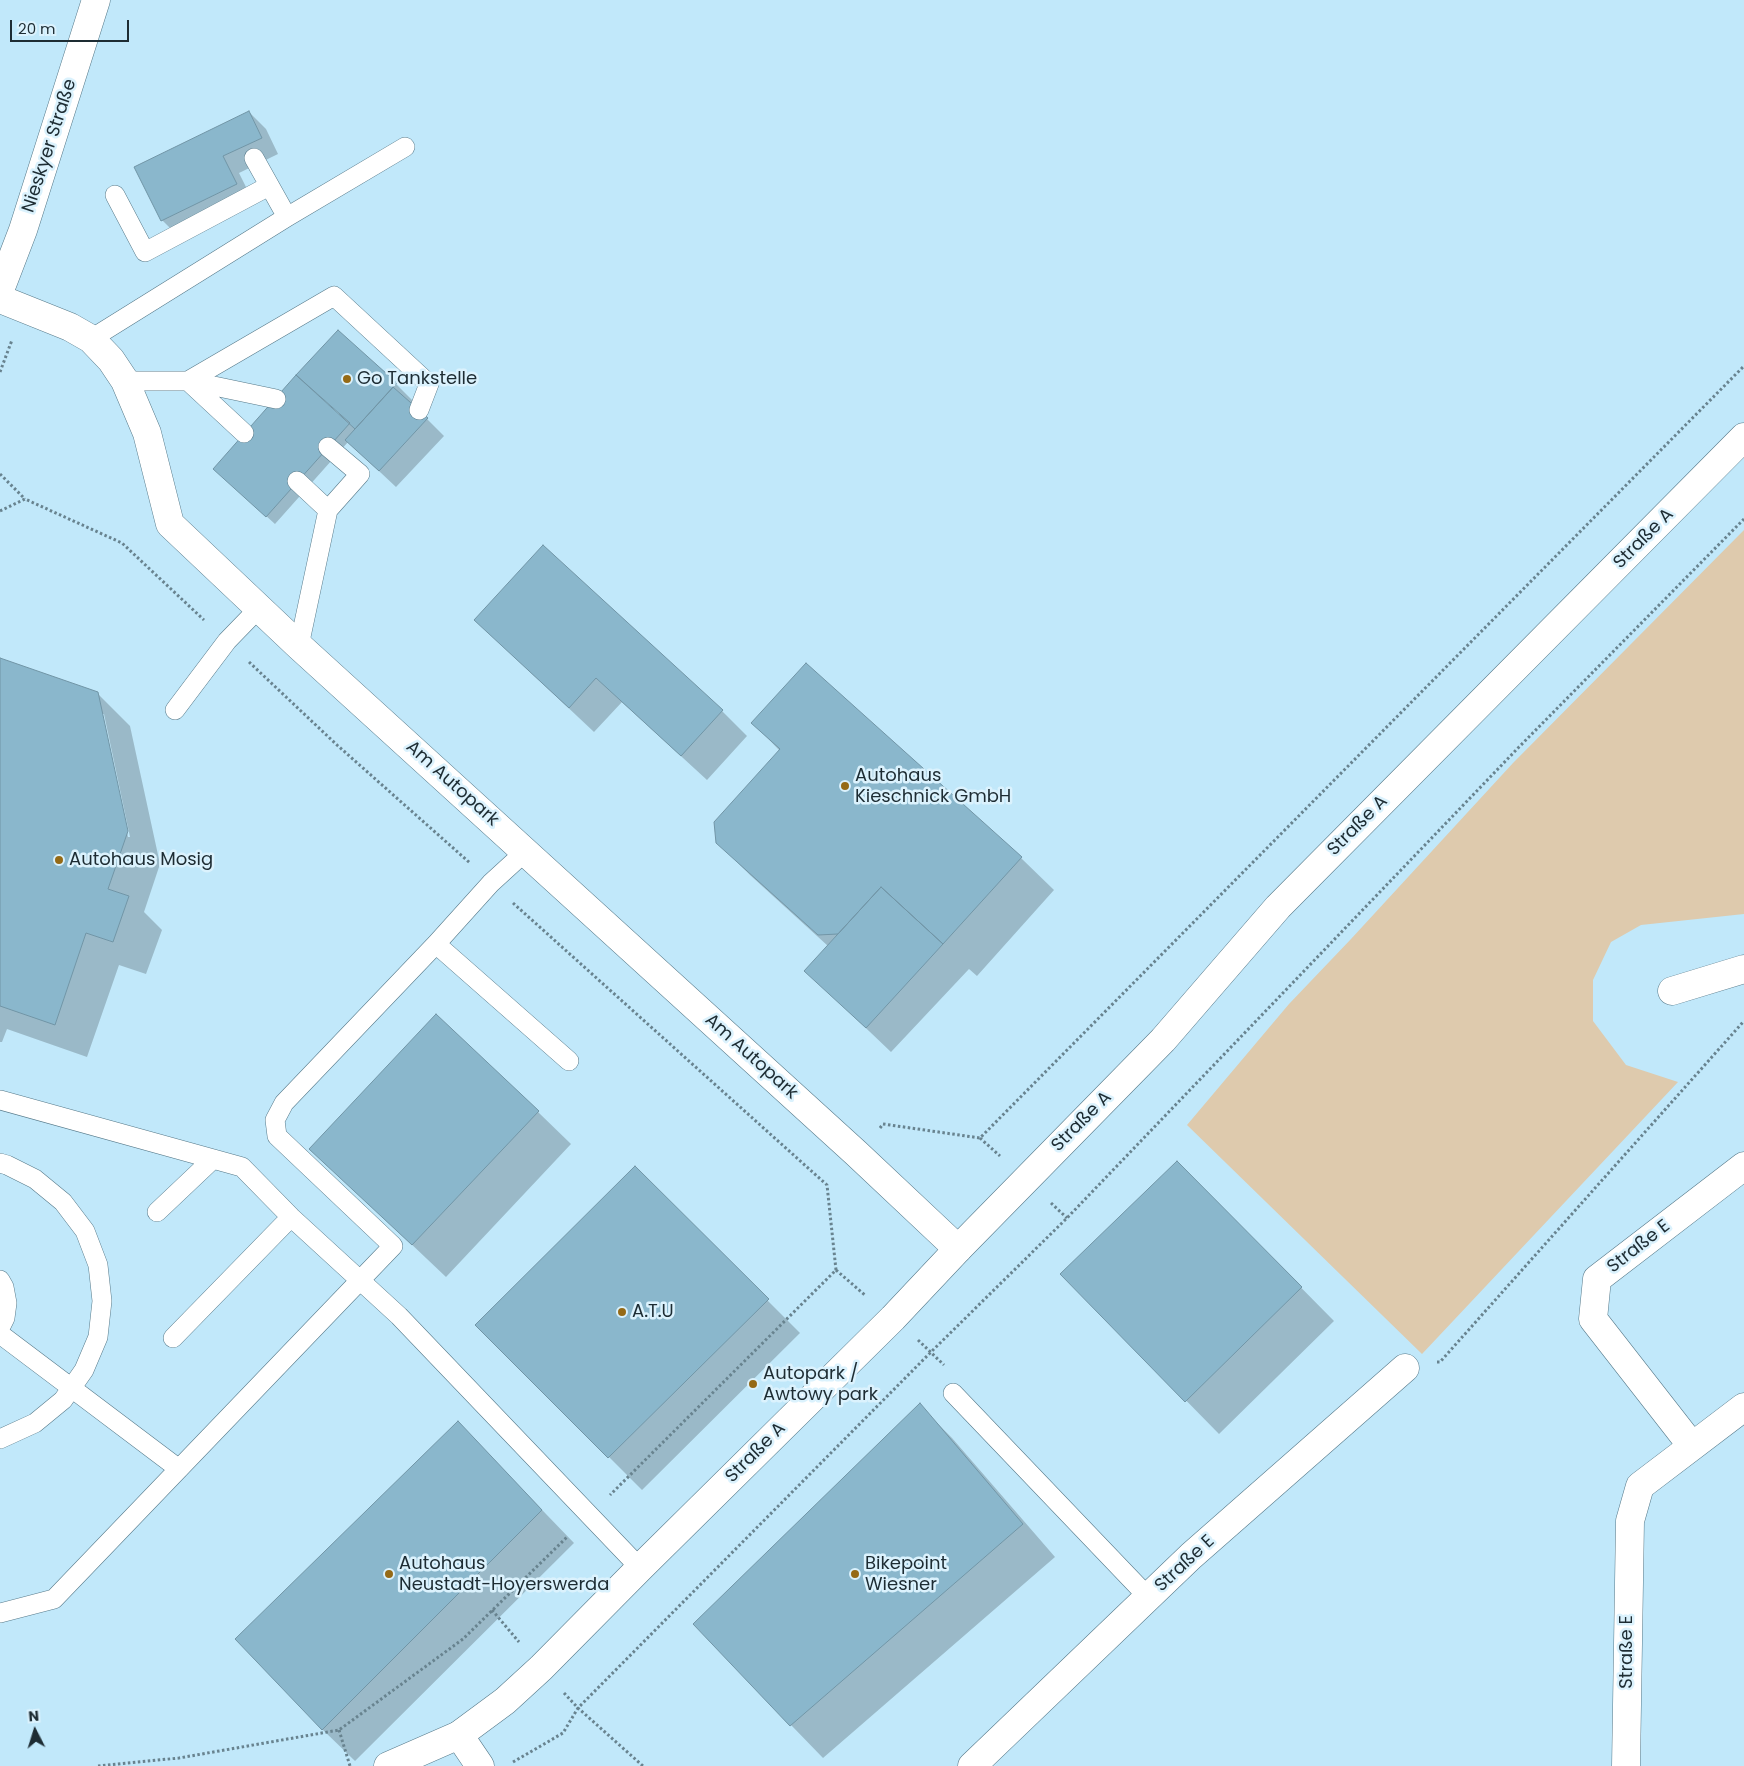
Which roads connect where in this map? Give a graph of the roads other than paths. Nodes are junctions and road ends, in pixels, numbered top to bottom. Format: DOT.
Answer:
graph roads {
  1 [pos="96,0"];
  2 [pos="405,147"];
  3 [pos="254,158"];
  4 [pos="269,186"];
  5 [pos="115,195"];
  6 [pos="287,217"];
  7 [pos="0,290"];
  8 [pos="0,299"];
  9 [pos="91,339"];
  10 [pos="125,381"];
  11 [pos="188,381"];
  12 [pos="276,399"];
  13 [pos="419,410"];
  14 [pos="244,433"];
  15 [pos="1744,437"];
  16 [pos="328,447"];
  17 [pos="297,482"];
  18 [pos="328,510"];
  19 [pos="259,608"];
  20 [pos="299,646"];
  21 [pos="175,710"];
  22 [pos="526,851"];
  23 [pos="436,944"];
  24 [pos="1744,969"];
  25 [pos="1672,991"];
  26 [pos="570,1061"];
  27 [pos="0,1100"];
  28 [pos="213,1159"];
  29 [pos="0,1163"];
  30 [pos="1744,1166"];
  31 [pos="158,1212"];
  32 [pos="291,1217"];
  33 [pos="958,1249"];
  34 [pos="0,1280"];
  35 [pos="360,1280"];
  36 [pos="0,1328"];
  37 [pos="0,1334"];
  38 [pos="173,1338"];
  39 [pos="1405,1368"];
  40 [pos="72,1388"];
  41 [pos="953,1393"];
  42 [pos="1744,1407"];
  43 [pos="0,1439"];
  44 [pos="1692,1446"];
  45 [pos="179,1469"];
  46 [pos="640,1568"];
  47 [pos="1148,1598"];
  48 [pos="0,1613"];
  49 [pos="459,1735"];
  50 [pos="388,1766"];
  51 [pos="480,1766"];
  52 [pos="972,1766"];
  53 [pos="1626,1766"];
  1 -- 7 [label="street, Nieskyer Straße"];
  2 -- 6 [label="lane"];
  3 -- 4 [label="lane"];
  4 -- 5 [label="lane"];
  4 -- 6 [label="lane"];
  6 -- 9 [label="lane"];
  8 -- 9 [label="street, Am Autopark"];
  9 -- 10 [label="street, Am Autopark"];
  10 -- 11 [label="lane"];
  10 -- 19 [label="street, Am Autopark"];
  11 -- 12 [label="lane"];
  11 -- 13 [label="lane"];
  11 -- 14 [label="lane"];
  15 -- 33 [label="street, Straße A"];
  16 -- 18 [label="lane"];
  17 -- 18 [label="lane"];
  18 -- 20 [label="lane"];
  19 -- 20 [label="street, Am Autopark"];
  19 -- 21 [label="lane"];
  20 -- 22 [label="street, Am Autopark"];
  22 -- 23 [label="lane"];
  22 -- 33 [label="street, Am Autopark"];
  23 -- 26 [label="lane"];
  23 -- 35 [label="lane"];
  24 -- 25 [label="street"];
  27 -- 28 [label="lane"];
  28 -- 31 [label="lane"];
  28 -- 32 [label="lane"];
  29 -- 40 [label="lane"];
  30 -- 44 [label="street, Straße E"];
  32 -- 35 [label="lane"];
  32 -- 38 [label="lane"];
  33 -- 46 [label="street, Straße A"];
  34 -- 36 [label="lane"];
  35 -- 45 [label="lane"];
  35 -- 46 [label="lane"];
  37 -- 40 [label="lane"];
  39 -- 47 [label="street, Straße E"];
  40 -- 43 [label="lane"];
  40 -- 45 [label="lane"];
  41 -- 47 [label="lane"];
  42 -- 44 [label="street, Straße E"];
  44 -- 53 [label="street, Straße E"];
  45 -- 48 [label="lane"];
  46 -- 49 [label="street, Straße A"];
  47 -- 52 [label="street, Straße E"];
  49 -- 50 [label="street, Straße A"];
  49 -- 51 [label="street"];
}
